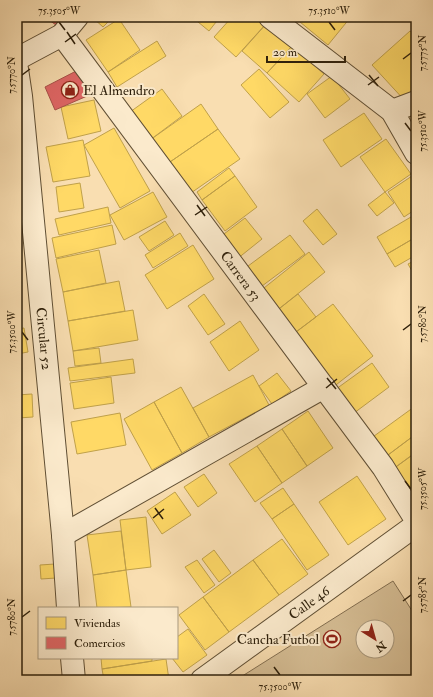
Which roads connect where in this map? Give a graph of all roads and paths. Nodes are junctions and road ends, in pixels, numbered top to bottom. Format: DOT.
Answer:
graph roads {
  1 [pos="77,17"];
  2 [pos="270,17"];
  3 [pos="62,35"];
  4 [pos="17,59"];
  5 [pos="17,69"];
  6 [pos="416,102"];
  7 [pos="392,111"];
  8 [pos="416,153"];
  9 [pos="324,387"];
  10 [pos="416,520"];
  11 [pos="416,525"];
  12 [pos="63,535"];
  13 [pos="68,607"];
  14 [pos="72,659"];
  15 [pos="74,680"];
  16 [pos="202,680"];
  1 -- 3 [label="street"];
  2 -- 7 [label="street"];
  3 -- 4 [label="street"];
  3 -- 9 [label="street, Carrera 53"];
  5 -- 12 [label="street, Circular 52"];
  6 -- 7 [label="street"];
  7 -- 8 [label="street"];
  9 -- 10 [label="street, Carrera 53"];
  9 -- 12 [label="street"];
  11 -- 16 [label="street, Calle 46"];
  12 -- 13 [label="street, Circular 52"];
  14 -- 15 [label="street"];
}
